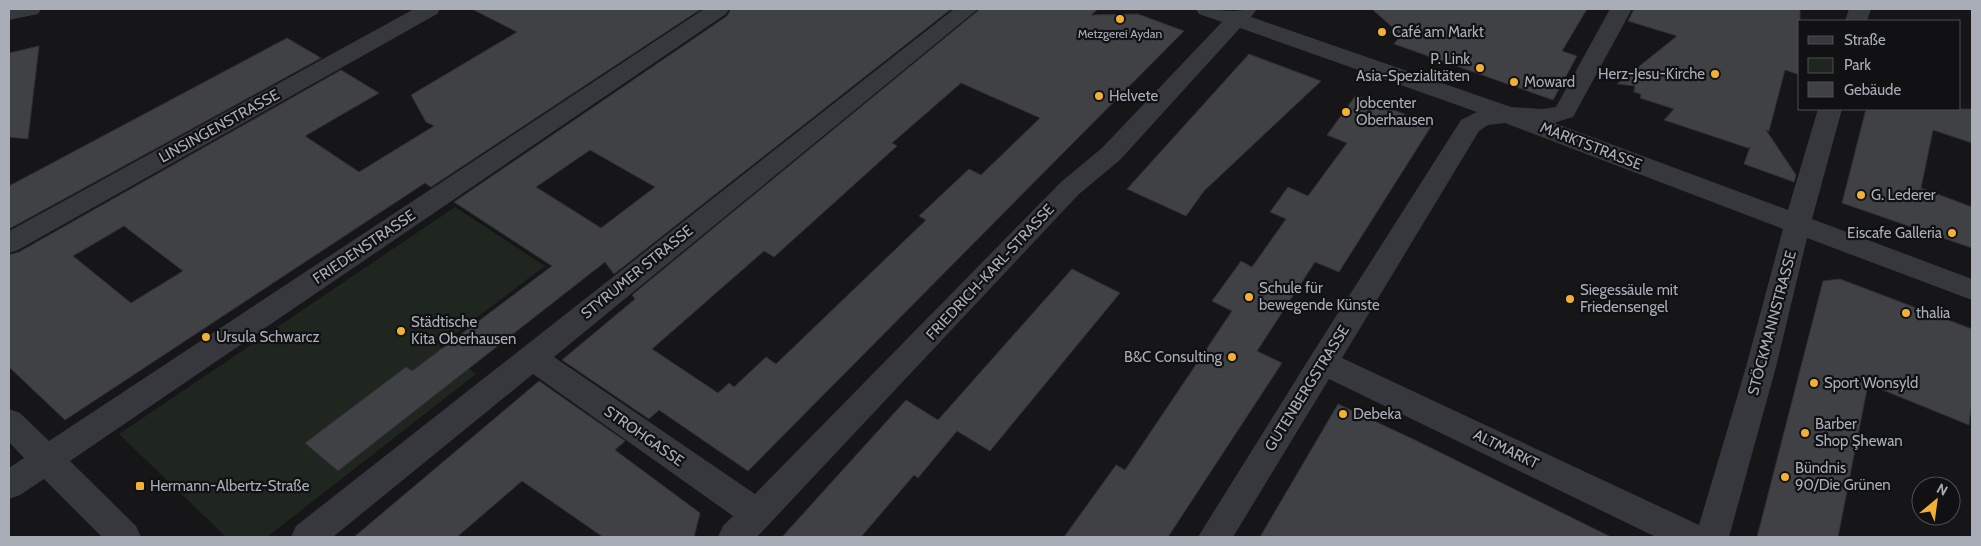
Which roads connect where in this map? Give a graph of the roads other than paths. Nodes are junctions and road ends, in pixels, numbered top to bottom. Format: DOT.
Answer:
graph roads {
  1 [pos="30,9"];
  2 [pos="429,9"];
  3 [pos="718,9"];
  4 [pos="967,9"];
  5 [pos="1207,9"];
  6 [pos="1621,9"];
  7 [pos="9,14"];
  8 [pos="1241,14"];
  9 [pos="1830,110"];
  10 [pos="1514,117"];
  11 [pos="1798,224"];
  12 [pos="9,243"];
  13 [pos="1972,290"];
  14 [pos="531,356"];
  15 [pos="1322,362"];
  16 [pos="9,422"];
  17 [pos="46,460"];
  18 [pos="9,484"];
  19 [pos="758,515"];
  20 [pos="124,537"];
  21 [pos="308,537"];
  22 [pos="735,537"];
  23 [pos="1215,537"];
  24 [pos="1690,537"];
  25 [pos="1712,537"];
  1 -- 7 [label="street"];
  2 -- 12 [label="street, LINSINGENSTRASSE"];
  3 -- 17 [label="street, FRIEDENSTRASSE"];
  4 -- 14 [label="street, STYRUMER STRASSE"];
  5 -- 8 [label="street, MARKTSTRASSE"];
  6 -- 10 [label="street, GUTENBERGSTRASSE"];
  8 -- 10 [label="street, MARKTSTRASSE"];
  8 -- 19 [label="street, FRIEDRICH-KARL-STRASSE"];
  9 -- 11 [label="street, STÖCKMANNSTRASSE"];
  10 -- 11 [label="street, MARKTSTRASSE"];
  10 -- 15 [label="street, GUTENBERGSTRASSE"];
  11 -- 13 [label="street, MARKTSTRASSE"];
  11 -- 25 [label="street, STÖCKMANNSTRASSE"];
  14 -- 19 [label="street, STROHGASSE"];
  14 -- 21 [label="street, STYRUMER STRASSE"];
  15 -- 23 [label="street, GUTENBERGSTRASSE"];
  15 -- 24 [label="street, ALTMARKT"];
  16 -- 17 [label="street"];
  17 -- 18 [label="street, FRIEDENSTRASSE"];
  17 -- 20 [label="street"];
  19 -- 22 [label="street, FRIEDRICH-KARL-STRASSE"];
}
